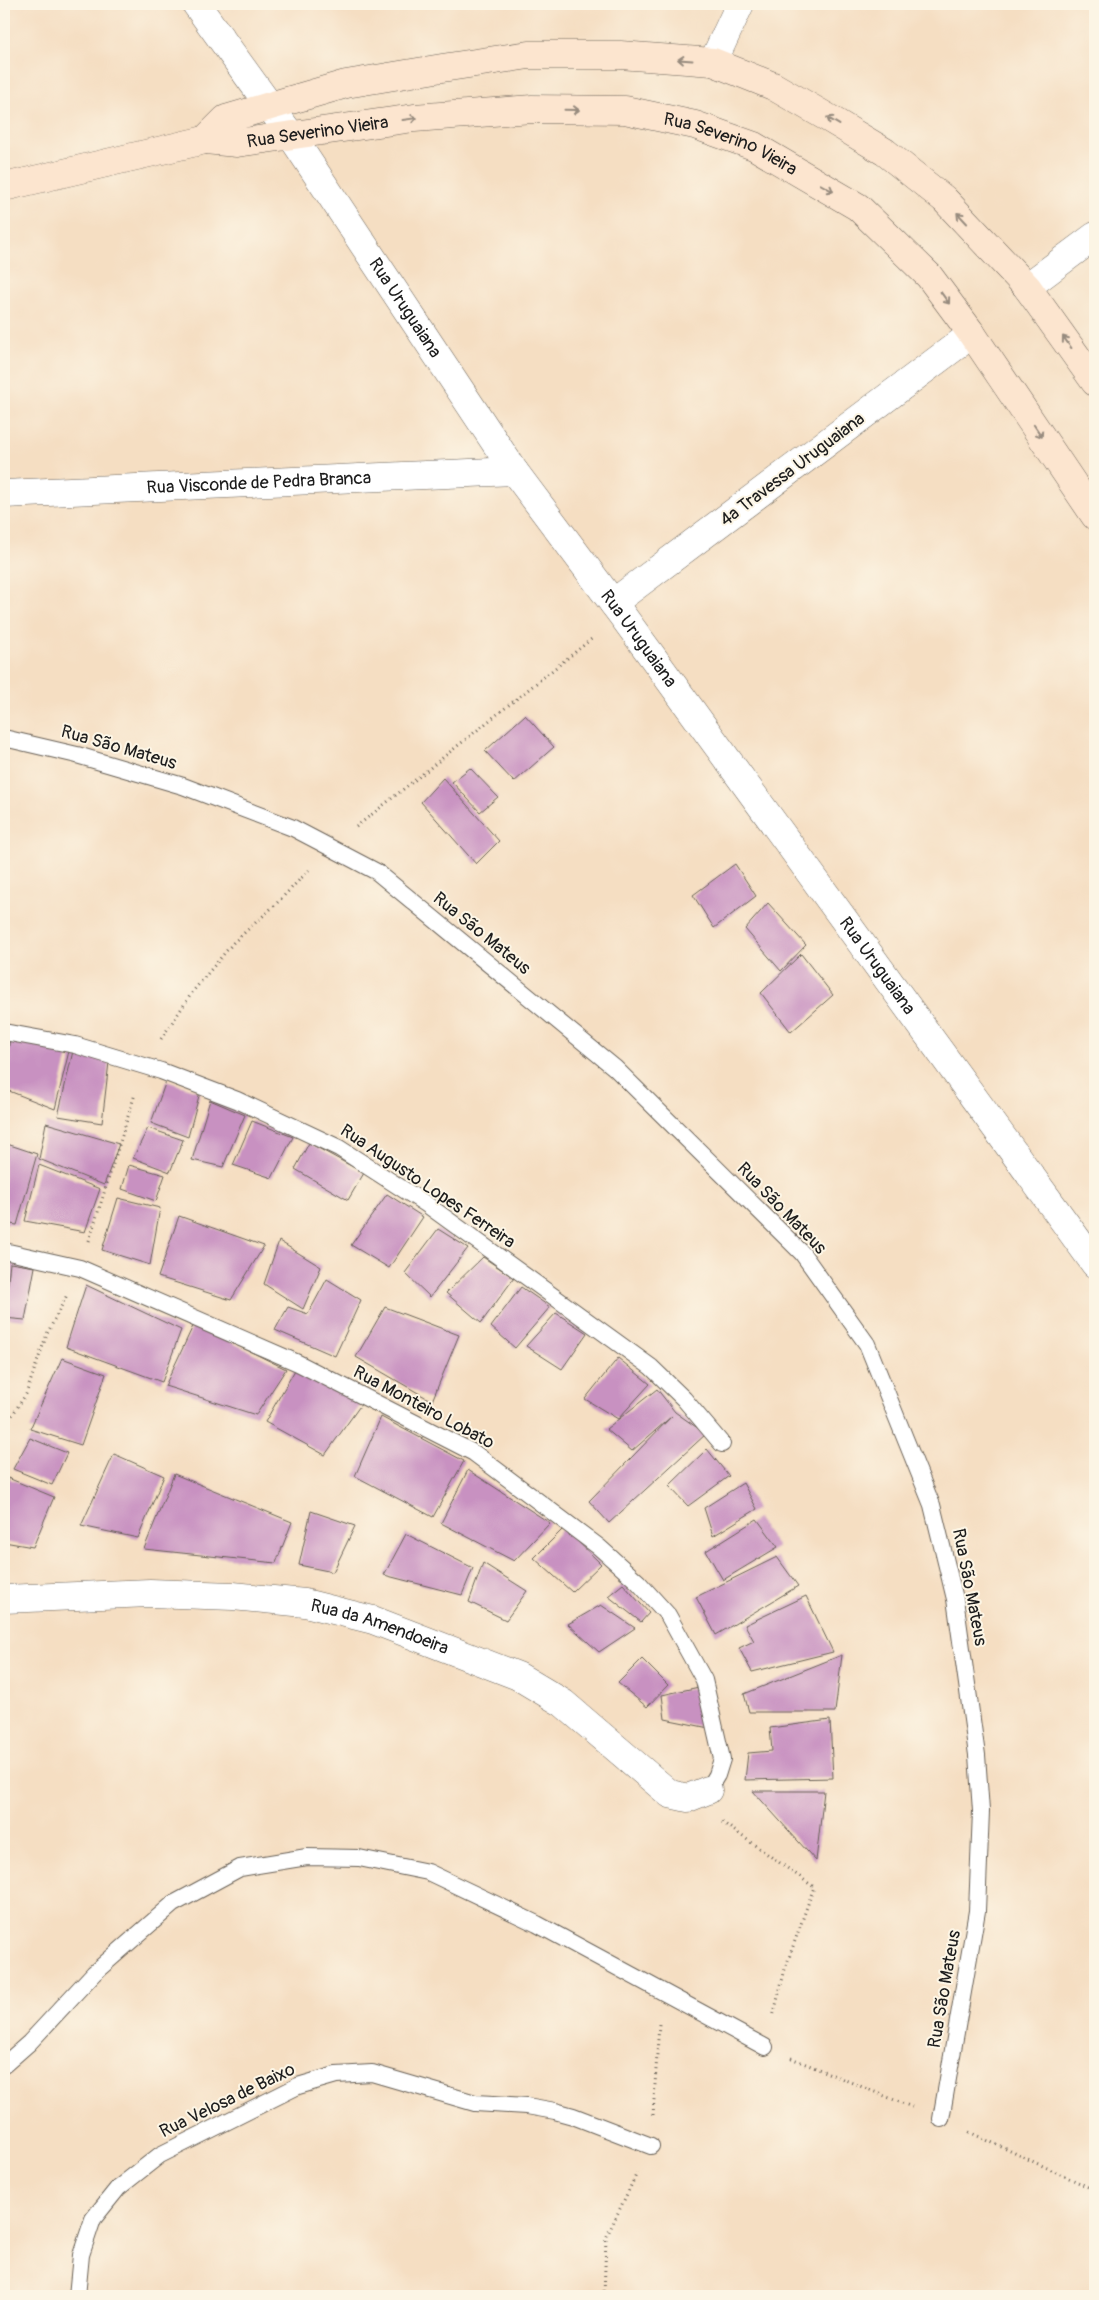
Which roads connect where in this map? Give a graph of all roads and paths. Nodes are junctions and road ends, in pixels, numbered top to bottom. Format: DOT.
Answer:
graph roads {
  1 [pos="196,4"];
  2 [pos="740,4"];
  3 [pos="713,62"];
  4 [pos="270,106"];
  5 [pos="292,137"];
  6 [pos="205,140"];
  7 [pos="4,187"];
  8 [pos="1095,236"];
  9 [pos="1028,288"];
  10 [pos="972,334"];
  11 [pos="1095,382"];
  12 [pos="514,471"];
  13 [pos="4,494"];
  14 [pos="1095,516"];
  15 [pos="617,609"];
  16 [pos="4,738"];
  17 [pos="331,847"];
  18 [pos="4,1032"];
  19 [pos="144,1066"];
  20 [pos="4,1251"];
  21 [pos="1095,1264"];
  22 [pos="722,1444"];
  23 [pos="4,1599"];
  24 [pos="698,1794"];
  25 [pos="765,2047"];
  26 [pos="4,2066"];
  27 [pos="941,2119"];
  28 [pos="651,2146"];
  29 [pos="77,2296"];
  1 -- 4 [label="street, Rua Uruguaiana"];
  2 -- 3 [label="street"];
  3 -- 4 [label="main road, Rua Severino Vieira, one-way"];
  9 -- 3 [label="main road, Rua Severino Vieira, one-way"];
  4 -- 5 [label="street, Rua Uruguaiana"];
  4 -- 6 [label="main road, Rua Severino Vieira"];
  5 -- 6 [label="main road, Rua Severino Vieira"];
  5 -- 10 [label="main road, Rua Severino Vieira, one-way"];
  5 -- 12 [label="street, Rua Uruguaiana"];
  6 -- 7 [label="main road, Rua Severino Vieira"];
  8 -- 9 [label="street"];
  11 -- 9 [label="main road, Rua Severino Vieira, one-way"];
  10 -- 14 [label="main road, Rua Severino Vieira, one-way"];
  10 -- 15 [label="street, 4ª Travessa Uruguaiana"];
  12 -- 13 [label="street, Rua Visconde de Pedra Branca"];
  12 -- 15 [label="street, Rua Uruguaiana"];
  15 -- 17 [label="path"];
  15 -- 21 [label="street, Rua Uruguaiana"];
  16 -- 17 [label="lane, Rua São Mateus"];
  17 -- 19 [label="path"];
  17 -- 27 [label="lane, Rua São Mateus"];
  18 -- 19 [label="lane, Rua Augusto Lopes Ferreira"];
  19 -- 22 [label="lane, Rua Augusto Lopes Ferreira"];
  20 -- 24 [label="lane, Rua Monteiro Lobato"];
  23 -- 24 [label="street, Rua da Amendoeira"];
  24 -- 25 [label="path"];
  25 -- 26 [label="lane"];
  28 -- 29 [label="lane, Rua Velosa de Baixo"];
}
